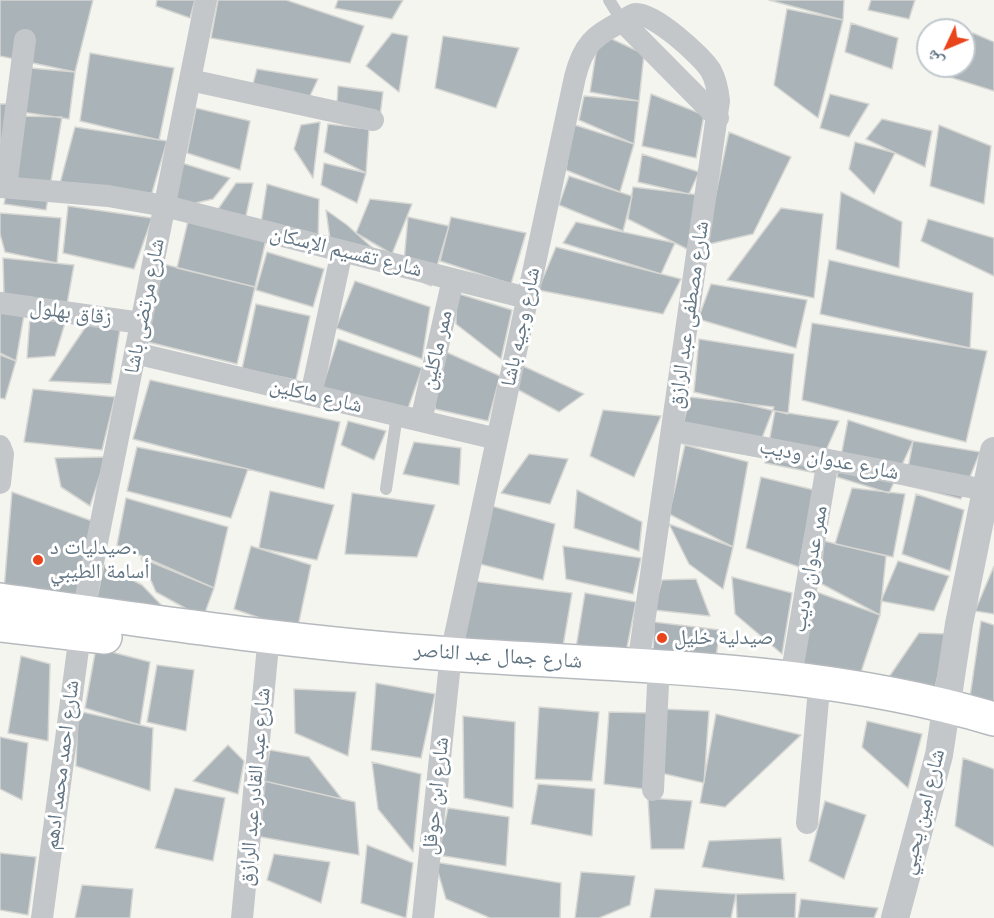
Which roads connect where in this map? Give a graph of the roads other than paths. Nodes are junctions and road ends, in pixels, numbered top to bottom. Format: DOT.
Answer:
graph roads {
  1 [pos="206,0"];
  2 [pos="609,0"];
  3 [pos="636,12"];
  4 [pos="25,40"];
  5 [pos="190,80"];
  6 [pos="717,118"];
  7 [pos="373,120"];
  8 [pos="3,187"];
  9 [pos="165,206"];
  10 [pos="342,251"];
  11 [pos="453,279"];
  12 [pos="527,298"];
  13 [pos="0,303"];
  14 [pos="141,323"];
  15 [pos="135,353"];
  16 [pos="311,395"];
  17 [pos="397,415"];
  18 [pos="421,421"];
  19 [pos="672,430"];
  20 [pos="497,439"];
  21 [pos="0,446"];
  22 [pos="994,451"];
  23 [pos="828,460"];
  24 [pos="0,483"];
  25 [pos="386,489"];
  26 [pos="985,490"];
  27 [pos="986,526"];
  28 [pos="0,600"];
  29 [pos="81,623"];
  30 [pos="0,625"];
  31 [pos="267,656"];
  32 [pos="449,664"];
  33 [pos="648,675"];
  34 [pos="792,677"];
  35 [pos="818,700"];
  36 [pos="944,714"];
  37 [pos="994,718"];
  38 [pos="994,739"];
  39 [pos="652,790"];
  40 [pos="807,823"];
  41 [pos="42,918"];
  42 [pos="242,918"];
  43 [pos="423,918"];
  44 [pos="895,918"];
  1 -- 5 [label="street, شارع مرتضى باشا"];
  2 -- 3 [label="lane"];
  3 -- 6 [label="street"];
  3 -- 6 [label="street, شارع مصطفى عبد الرازق"];
  3 -- 12 [label="street, شارع وجيه باشا"];
  4 -- 8 [label="street"];
  5 -- 7 [label="street"];
  5 -- 9 [label="street, شارع مرتضى باشا"];
  6 -- 19 [label="street, شارع مصطفى عبد الرازق"];
  8 -- 9 [label="street, شارع تقسيم الإسكان"];
  9 -- 10 [label="street, شارع تقسيم الإسكان"];
  9 -- 14 [label="street, شارع مرتضى باشا"];
  10 -- 11 [label="street, شارع تقسيم الإسكان"];
  10 -- 16 [label="street"];
  11 -- 12 [label="street, شارع تقسيم الإسكان"];
  11 -- 18 [label="street, ممر ماكلين"];
  12 -- 20 [label="street, شارع وجيه باشا"];
  13 -- 14 [label="street, زقاق بهلول"];
  14 -- 15 [label="street, شارع مرتضى باشا"];
  15 -- 16 [label="street, شارع ماكلين"];
  15 -- 29 [label="street, شارع مرتضى باشا"];
  16 -- 17 [label="street, شارع ماكلين"];
  17 -- 18 [label="street, شارع ماكلين"];
  17 -- 25 [label="lane"];
  18 -- 20 [label="street, شارع ماكلين"];
  19 -- 23 [label="street, شارع عدوان وديب"];
  19 -- 33 [label="street, شارع مصطفى عبد الرازق"];
  20 -- 32 [label="street, شارع وجيه باشا"];
  21 -- 24 [label="street"];
  22 -- 26 [label="street, شارع امين يحيي"];
  23 -- 26 [label="street, شارع عدوان وديب"];
  23 -- 34 [label="street, ممر عدوان وديب"];
  26 -- 27 [label="street, شارع امين يحيي"];
  27 -- 36 [label="street, شارع امين يحيي"];
  28 -- 29 [label="main road, شارع جمال عبد الناصر"];
  29 -- 30 [label="main road, شارع جمال عبد الناصر"];
  29 -- 31 [label="main road, شارع جمال عبد الناصر"];
  29 -- 32 [label="main road, شارع جمال عبد الناصر"];
  29 -- 41 [label="street, شارع احمد محمد ادهم"];
  31 -- 32 [label="main road, شارع جمال عبد الناصر"];
  31 -- 42 [label="street, شارع عبد القادر عبد الرازق"];
  32 -- 33 [label="main road, شارع جمال عبد الناصر"];
  32 -- 43 [label="street, شارع ابن حوقل"];
  33 -- 34 [label="main road, شارع جمال عبد الناصر"];
  33 -- 35 [label="main road, شارع جمال عبد الناصر"];
  33 -- 39 [label="street, شارع مصطفى عبد الرازق"];
  34 -- 36 [label="main road, شارع جمال عبد الناصر"];
  35 -- 36 [label="main road, شارع جمال عبد الناصر"];
  35 -- 40 [label="street"];
  36 -- 37 [label="main road, شارع جمال عبد الناصر"];
  36 -- 38 [label="main road, شارع جمال عبد الناصر"];
  36 -- 44 [label="street, شارع امين يحيي"];
}
